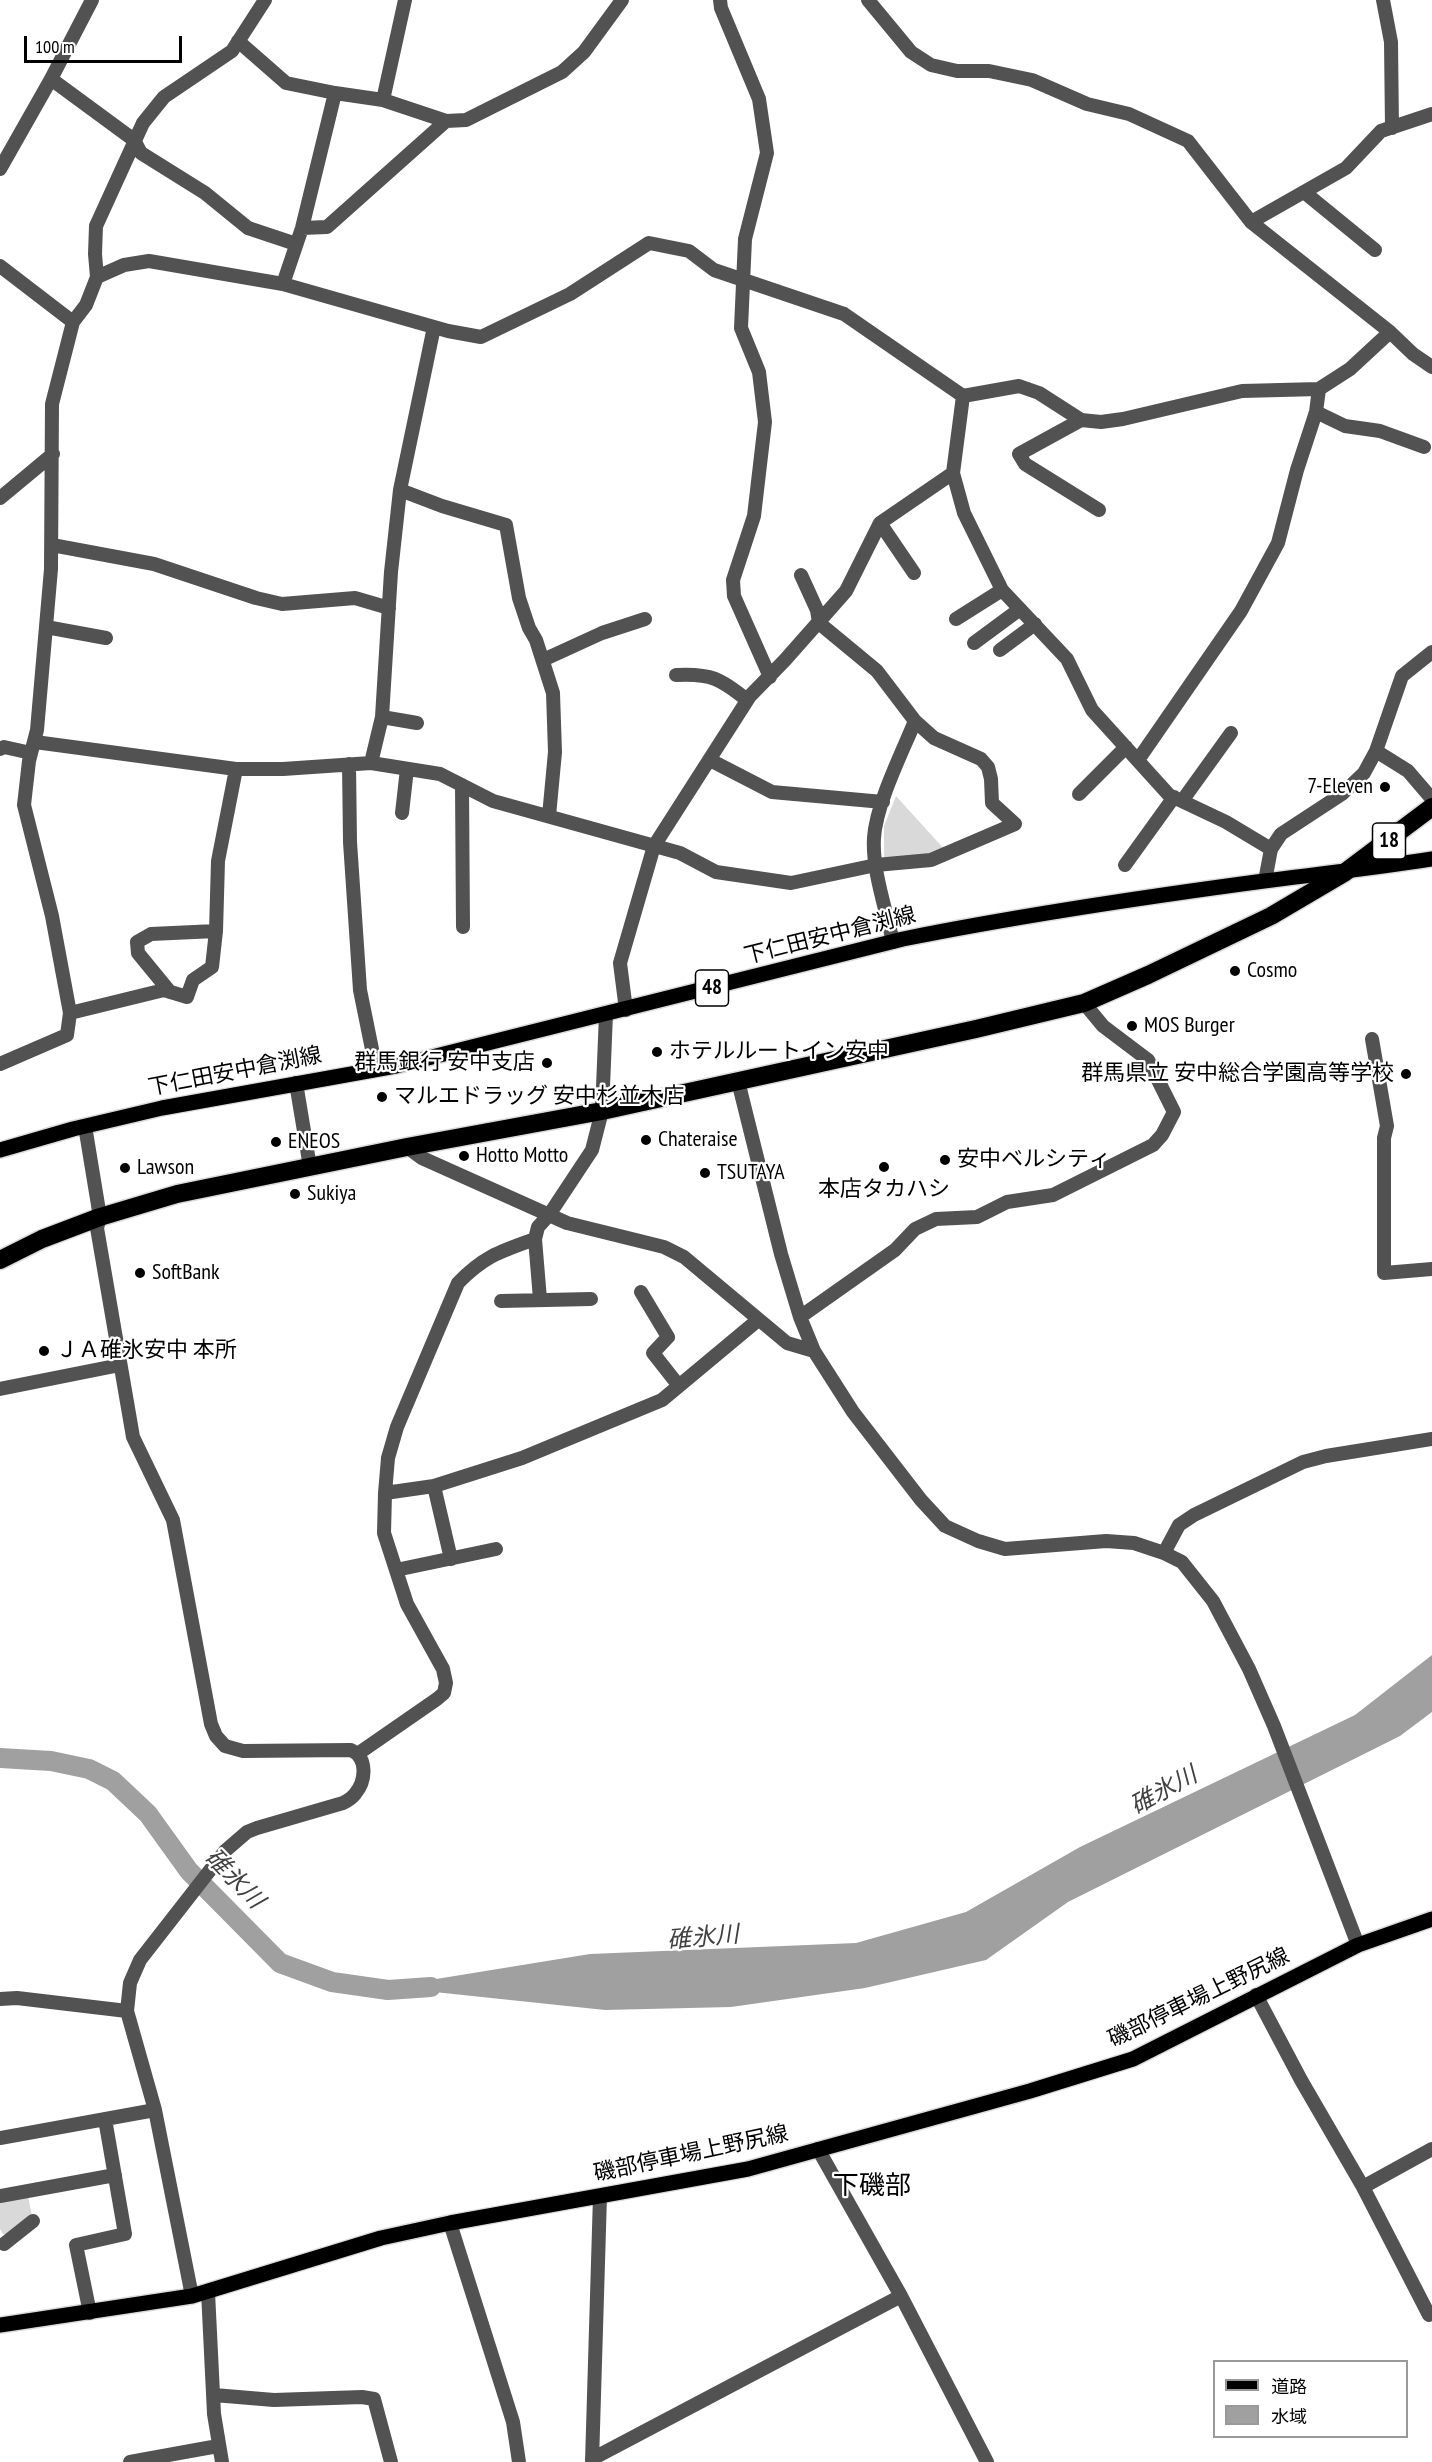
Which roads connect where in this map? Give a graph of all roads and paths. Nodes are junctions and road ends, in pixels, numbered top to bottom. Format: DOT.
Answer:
graph roads {
  1 [pos="92,0"];
  2 [pos="265,0"];
  3 [pos="405,0"];
  4 [pos="622,0"];
  5 [pos="720,0"];
  6 [pos="868,0"];
  7 [pos="1383,0"];
  8 [pos="238,41"];
  9 [pos="51,79"];
  10 [pos="335,93"];
  11 [pos="383,100"];
  12 [pos="1432,114"];
  13 [pos="446,121"];
  14 [pos="1392,128"];
  15 [pos="134,140"];
  16 [pos="0,169"];
  17 [pos="1304,192"];
  18 [pos="1251,222"];
  19 [pos="302,228"];
  20 [pos="296,244"];
  21 [pos="1375,250"];
  22 [pos="0,266"];
  23 [pos="98,277"];
  24 [pos="744,279"];
  25 [pos="283,285"];
  26 [pos="73,322"];
  27 [pos="434,327"];
  28 [pos="1390,333"];
  29 [pos="1432,366"];
  30 [pos="1319,389"];
  31 [pos="963,396"];
  32 [pos="1316,412"];
  33 [pos="1081,420"];
  34 [pos="1424,447"];
  35 [pos="53,454"];
  36 [pos="953,473"];
  37 [pos="400,490"];
  38 [pos="0,498"];
  39 [pos="1099,510"];
  40 [pos="880,524"];
  41 [pos="52,545"];
  42 [pos="914,573"];
  43 [pos="801,575"];
  44 [pos="1002,590"];
  45 [pos="389,608"];
  46 [pos="1020,609"];
  47 [pos="645,619"];
  48 [pos="956,619"];
  49 [pos="819,623"];
  50 [pos="1035,624"];
  51 [pos="46,627"];
  52 [pos="106,638"];
  53 [pos="974,643"];
  54 [pos="1000,650"];
  55 [pos="1432,652"];
  56 [pos="543,660"];
  57 [pos="676,675"];
  58 [pos="770,676"];
  59 [pos="747,700"];
  60 [pos="382,717"];
  61 [pos="915,721"];
  62 [pos="417,723"];
  63 [pos="1231,733"];
  64 [pos="1126,747"];
  65 [pos="33,748"];
  66 [pos="0,749"];
  67 [pos="1376,751"];
  68 [pos="710,760"];
  69 [pos="1138,760"];
  70 [pos="349,764"];
  71 [pos="371,764"];
  72 [pos="236,769"];
  73 [pos="407,769"];
  74 [pos="462,785"];
  75 [pos="1079,794"];
  76 [pos="1178,799"];
  77 [pos="1432,799"];
  78 [pos="884,802"];
  79 [pos="1432,807"];
  80 [pos="402,813"];
  81 [pos="549,816"];
  82 [pos="654,846"];
  83 [pos="1272,849"];
  84 [pos="1432,860"];
  85 [pos="1125,865"];
  86 [pos="876,866"];
  87 [pos="1344,873"];
  88 [pos="1265,881"];
  89 [pos="463,927"];
  90 [pos="216,931"];
  91 [pos="893,942"];
  92 [pos="170,992"];
  93 [pos="1084,1003"];
  94 [pos="626,1010"];
  95 [pos="70,1013"];
  96 [pos="606,1014"];
  97 [pos="1372,1039"];
  98 [pos="0,1064"];
  99 [pos="376,1070"];
  100 [pos="738,1081"];
  101 [pos="296,1083"];
  102 [pos="602,1111"];
  103 [pos="85,1126"];
  104 [pos="407,1147"];
  105 [pos="0,1150"];
  106 [pos="310,1167"];
  107 [pos="549,1215"];
  108 [pos="100,1217"];
  109 [pos="535,1239"];
  110 [pos="0,1260"];
  111 [pos="1432,1269"];
  112 [pos="641,1292"];
  113 [pos="540,1299"];
  114 [pos="591,1299"];
  115 [pos="501,1301"];
  116 [pos="800,1317"];
  117 [pos="758,1320"];
  118 [pos="814,1351"];
  119 [pos="120,1365"];
  120 [pos="679,1386"];
  121 [pos="0,1389"];
  122 [pos="1432,1439"];
  123 [pos="434,1485"];
  124 [pos="385,1493"];
  125 [pos="496,1549"];
  126 [pos="1164,1553"];
  127 [pos="451,1559"];
  128 [pos="396,1570"];
  129 [pos="358,1753"];
  130 [pos="1432,1919"];
  131 [pos="1358,1945"];
  132 [pos="1256,1995"];
  133 [pos="0,1999"];
  134 [pos="127,2011"];
  135 [pos="155,2110"];
  136 [pos="105,2119"];
  137 [pos="0,2138"];
  138 [pos="818,2149"];
  139 [pos="1432,2149"];
  140 [pos="115,2175"];
  141 [pos="1363,2187"];
  142 [pos="0,2196"];
  143 [pos="600,2196"];
  144 [pos="33,2220"];
  145 [pos="450,2223"];
  146 [pos="3,2244"];
  147 [pos="208,2292"];
  148 [pos="192,2296"];
  149 [pos="901,2296"];
  150 [pos="90,2313"];
  151 [pos="1429,2315"];
  152 [pos="0,2325"];
  153 [pos="214,2395"];
  154 [pos="218,2446"];
  155 [pos="592,2460"];
  156 [pos="130,2462"];
  157 [pos="222,2462"];
  158 [pos="391,2462"];
  159 [pos="519,2462"];
  160 [pos="987,2462"];
  1 -- 9 [label="street"];
  2 -- 8 [label="street"];
  3 -- 11 [label="street"];
  4 -- 13 [label="street"];
  5 -- 24 [label="street"];
  6 -- 18 [label="street"];
  7 -- 14 [label="street"];
  8 -- 10 [label="street"];
  8 -- 15 [label="street"];
  9 -- 15 [label="street"];
  9 -- 16 [label="street"];
  10 -- 11 [label="street"];
  10 -- 19 [label="street"];
  11 -- 13 [label="street"];
  12 -- 14 [label="street"];
  13 -- 19 [label="street"];
  14 -- 17 [label="street"];
  15 -- 20 [label="street"];
  15 -- 23 [label="street"];
  17 -- 18 [label="street"];
  17 -- 21 [label="street"];
  18 -- 28 [label="street"];
  19 -- 20 [label="street"];
  20 -- 25 [label="street"];
  22 -- 26 [label="street"];
  23 -- 25 [label="street"];
  23 -- 26 [label="street"];
  24 -- 27 [label="street"];
  24 -- 31 [label="street"];
  24 -- 58 [label="street"];
  25 -- 27 [label="street"];
  26 -- 35 [label="street"];
  27 -- 37 [label="street"];
  28 -- 29 [label="street"];
  28 -- 30 [label="street"];
  30 -- 32 [label="street"];
  30 -- 33 [label="street"];
  31 -- 33 [label="street"];
  31 -- 36 [label="street"];
  32 -- 34 [label="street"];
  32 -- 69 [label="street"];
  33 -- 39 [label="street"];
  35 -- 38 [label="street"];
  35 -- 41 [label="street"];
  36 -- 40 [label="street"];
  36 -- 44 [label="street"];
  37 -- 45 [label="street"];
  37 -- 56 [label="street"];
  40 -- 42 [label="street"];
  40 -- 49 [label="street"];
  41 -- 45 [label="street"];
  41 -- 51 [label="street"];
  43 -- 49 [label="street"];
  44 -- 46 [label="street"];
  44 -- 48 [label="street"];
  45 -- 60 [label="street"];
  46 -- 50 [label="street"];
  46 -- 53 [label="street"];
  47 -- 56 [label="street"];
  49 -- 58 [label="street"];
  49 -- 61 [label="street"];
  50 -- 54 [label="street"];
  50 -- 64 [label="street"];
  51 -- 52 [label="street"];
  51 -- 65 [label="street"];
  55 -- 67 [label="street"];
  56 -- 81 [label="street"];
  57 -- 59 [label="street"];
  58 -- 59 [label="street"];
  59 -- 68 [label="street"];
  60 -- 62 [label="street"];
  60 -- 71 [label="street"];
  61 -- 78 [label="street"];
  61 -- 86 [label="street"];
  63 -- 76 [label="street"];
  64 -- 69 [label="street"];
  64 -- 75 [label="street"];
  65 -- 66 [label="street"];
  65 -- 72 [label="street"];
  65 -- 95 [label="street"];
  67 -- 77 [label="street"];
  67 -- 83 [label="street"];
  68 -- 78 [label="street"];
  68 -- 82 [label="street"];
  69 -- 76 [label="street"];
  70 -- 71 [label="street"];
  70 -- 72 [label="street"];
  70 -- 99 [label="street"];
  71 -- 73 [label="street"];
  72 -- 90 [label="street"];
  73 -- 74 [label="street"];
  73 -- 80 [label="street"];
  74 -- 81 [label="street"];
  74 -- 89 [label="street"];
  76 -- 83 [label="street"];
  76 -- 85 [label="street"];
  78 -- 86 [label="street"];
  79 -- 87 [label="highway, 18"];
  81 -- 82 [label="street"];
  82 -- 86 [label="street"];
  82 -- 94 [label="street"];
  83 -- 88 [label="street"];
  84 -- 87 [label="main road, 下仁田安中倉渕線 / 48"];
  86 -- 91 [label="street"];
  87 -- 88 [label="main road, 下仁田安中倉渕線 / 48"];
  87 -- 93 [label="highway, 18"];
  88 -- 91 [label="main road, 下仁田安中倉渕線 / 48"];
  90 -- 92 [label="street"];
  90 -- 92 [label="street"];
  91 -- 94 [label="main road, 下仁田安中倉渕線 / 48"];
  92 -- 95 [label="street"];
  93 -- 100 [label="highway, 18"];
  93 -- 116 [label="street"];
  94 -- 96 [label="main road, 下仁田安中倉渕線 / 48"];
  95 -- 98 [label="street"];
  96 -- 99 [label="main road, 下仁田安中倉渕線 / 48"];
  96 -- 102 [label="street"];
  97 -- 111 [label="street"];
  99 -- 101 [label="main road, 下仁田安中倉渕線 / 48"];
  100 -- 102 [label="highway, 18"];
  100 -- 116 [label="street"];
  101 -- 103 [label="main road, 下仁田安中倉渕線 / 48"];
  101 -- 106 [label="street"];
  102 -- 104 [label="highway, 18"];
  102 -- 107 [label="street"];
  103 -- 105 [label="main road, 下仁田安中倉渕線 / 48"];
  103 -- 108 [label="street"];
  104 -- 106 [label="highway, 18"];
  104 -- 107 [label="street"];
  106 -- 108 [label="highway, 18"];
  107 -- 109 [label="street"];
  107 -- 117 [label="street"];
  108 -- 110 [label="highway, 18"];
  108 -- 119 [label="street"];
  109 -- 113 [label="street"];
  109 -- 124 [label="street"];
  112 -- 120 [label="street"];
  113 -- 114 [label="street"];
  113 -- 115 [label="street"];
  116 -- 118 [label="street"];
  117 -- 118 [label="street"];
  117 -- 120 [label="street"];
  118 -- 126 [label="street"];
  119 -- 121 [label="street"];
  119 -- 129 [label="street"];
  120 -- 123 [label="street"];
  122 -- 126 [label="street"];
  123 -- 124 [label="street"];
  123 -- 127 [label="street"];
  124 -- 128 [label="street"];
  125 -- 127 [label="street"];
  126 -- 131 [label="street"];
  127 -- 128 [label="street"];
  128 -- 129 [label="street"];
  129 -- 134 [label="street"];
  130 -- 131 [label="main road, 磯部停車場上野尻線"];
  131 -- 132 [label="main road, 磯部停車場上野尻線"];
  132 -- 138 [label="main road, 磯部停車場上野尻線"];
  132 -- 141 [label="street"];
  133 -- 134 [label="street"];
  134 -- 135 [label="street"];
  135 -- 136 [label="street"];
  135 -- 148 [label="street"];
  136 -- 137 [label="street"];
  136 -- 140 [label="street"];
  138 -- 143 [label="main road, 磯部停車場上野尻線"];
  138 -- 149 [label="street"];
  139 -- 141 [label="street"];
  140 -- 142 [label="street"];
  140 -- 150 [label="street"];
  141 -- 151 [label="street"];
  143 -- 145 [label="main road, 磯部停車場上野尻線"];
  143 -- 155 [label="street"];
  144 -- 146 [label="street"];
  145 -- 147 [label="main road, 磯部停車場上野尻線"];
  145 -- 159 [label="street"];
  147 -- 148 [label="main road, 磯部停車場上野尻線"];
  147 -- 153 [label="street"];
  148 -- 150 [label="main road, 磯部停車場上野尻線"];
  149 -- 155 [label="street"];
  149 -- 160 [label="street"];
  150 -- 152 [label="main road, 磯部停車場上野尻線"];
  153 -- 154 [label="street"];
  153 -- 158 [label="street"];
  154 -- 156 [label="street"];
  154 -- 157 [label="street"];
}
